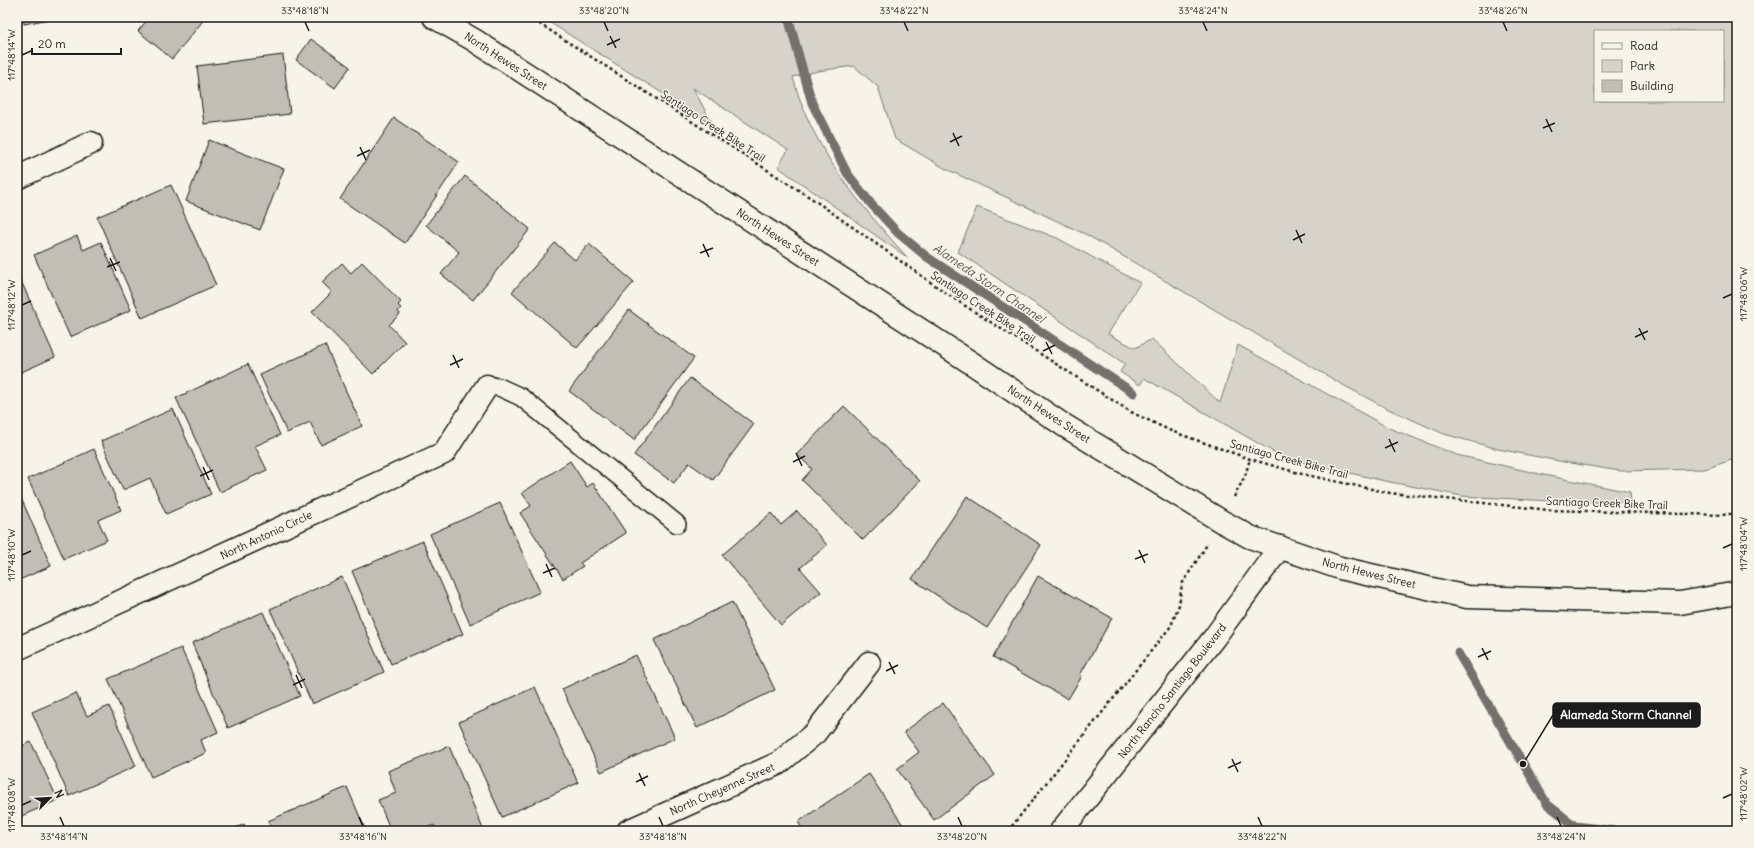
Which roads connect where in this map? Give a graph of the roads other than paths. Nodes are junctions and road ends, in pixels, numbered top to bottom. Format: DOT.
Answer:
graph roads {
  1 [pos="434,17"];
  2 [pos="91,143"];
  3 [pos="17,178"];
  4 [pos="486,386"];
  5 [pos="677,524"];
  6 [pos="1280,547"];
  7 [pos="1737,592"];
  8 [pos="17,649"];
  9 [pos="869,663"];
  10 [pos="628,831"];
  11 [pos="1061,831"];
  1 -- 6 [label="main road, North Hewes Street"];
  2 -- 3 [label="main road"];
  4 -- 5 [label="lane"];
  4 -- 8 [label="main road, North Antonio Circle"];
  6 -- 7 [label="main road, North Hewes Street"];
  6 -- 11 [label="main road, North Rancho Santiago Boulevard"];
  9 -- 10 [label="main road, North Cheyenne Street"];
}
